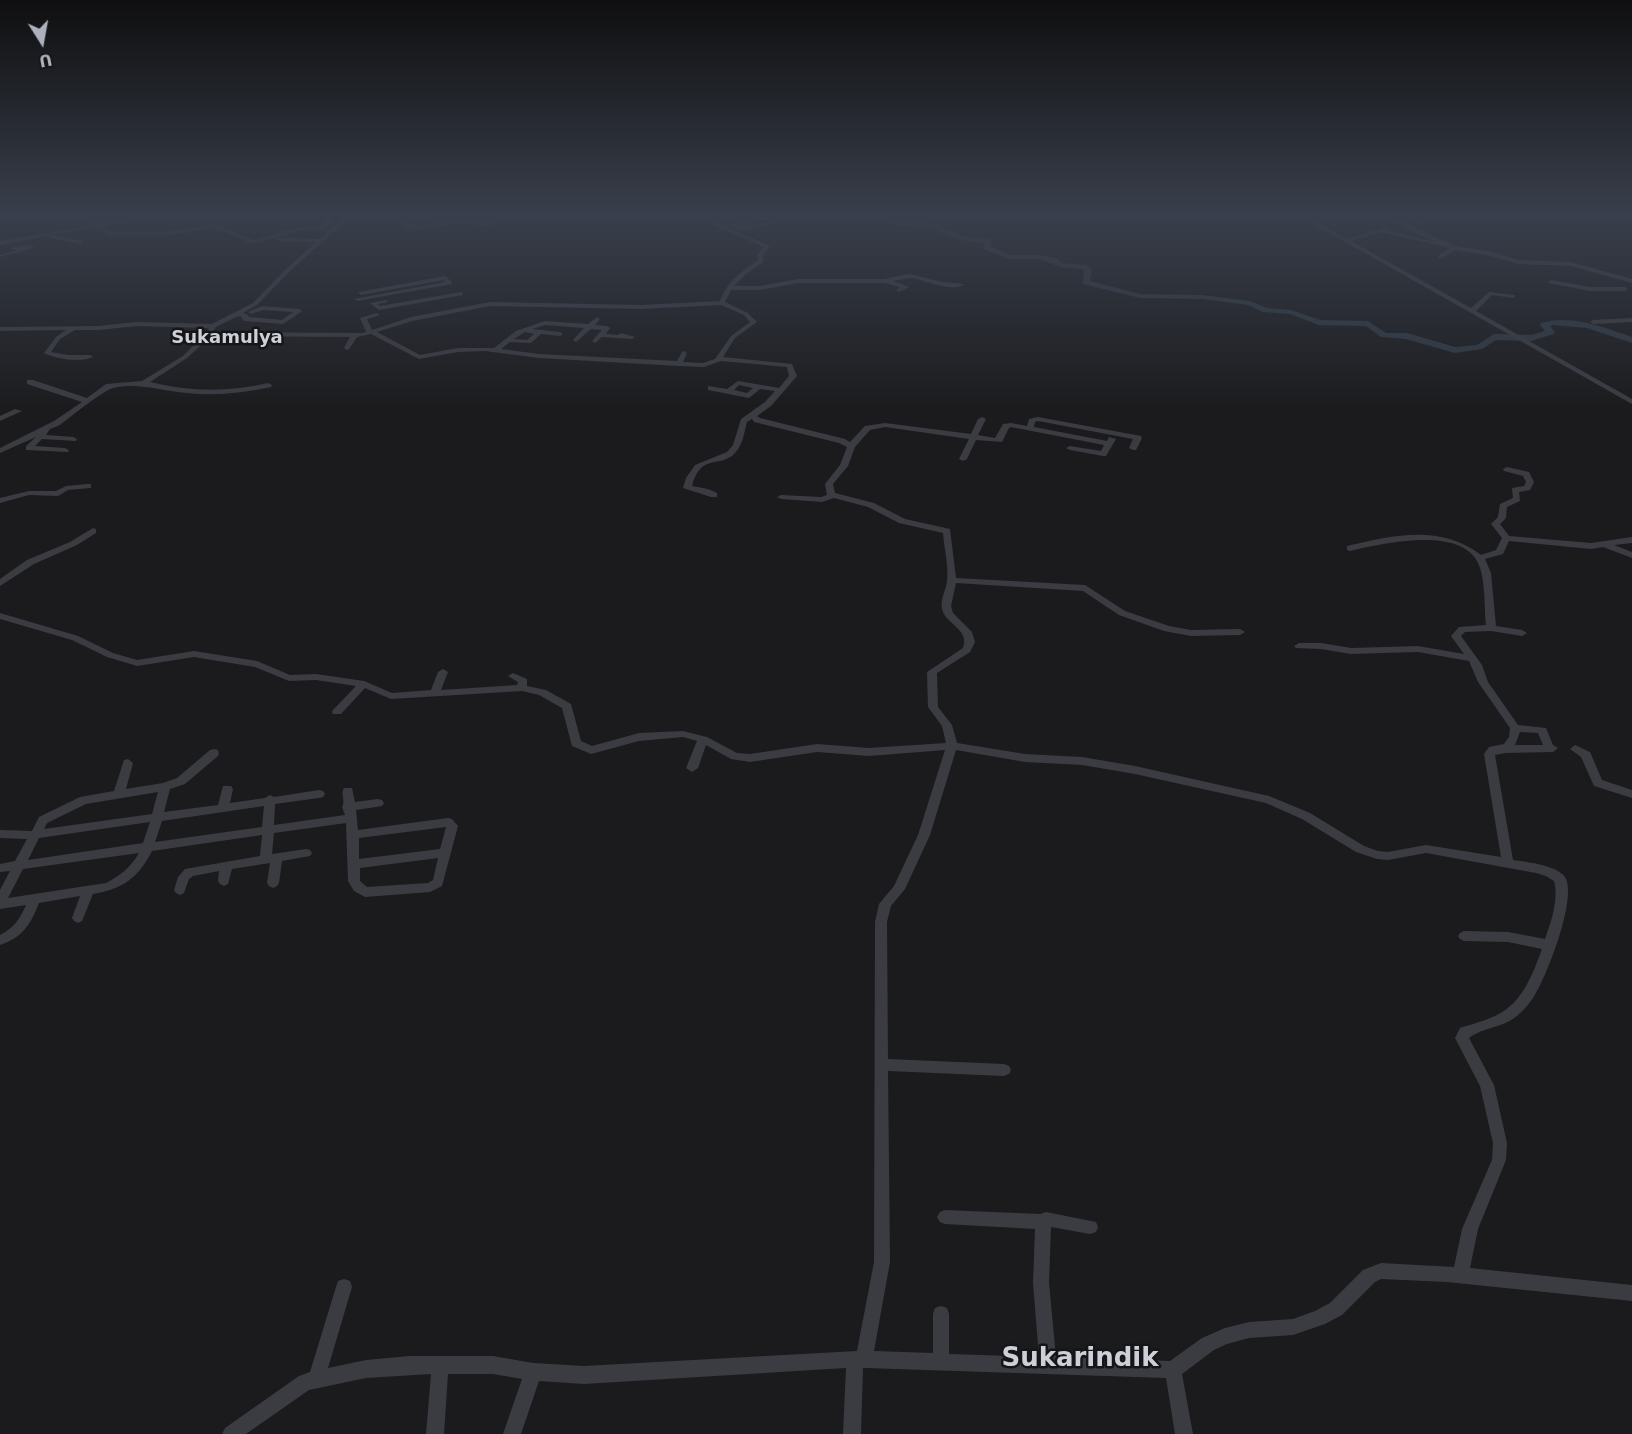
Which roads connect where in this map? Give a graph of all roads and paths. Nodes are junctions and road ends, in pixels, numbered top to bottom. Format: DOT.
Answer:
graph roads {
  1 [pos="277,281"];
  2 [pos="433,281"];
  3 [pos="449,281"];
  4 [pos="735,281"];
  5 [pos="886,281"];
  6 [pos="931,281"];
  7 [pos="1422,281"];
  8 [pos="1551,282"];
  9 [pos="961,285"];
  10 [pos="728,288"];
  11 [pos="1628,289"];
  12 [pos="899,290"];
  13 [pos="1632,294"];
  14 [pos="366,295"];
  15 [pos="1513,296"];
  16 [pos="428,297"];
  17 [pos="454,301"];
  18 [pos="722,303"];
  19 [pos="1473,310"];
  20 [pos="242,315"];
  21 [pos="123,318"];
  22 [pos="379,318"];
  23 [pos="597,319"];
  24 [pos="1632,320"];
  25 [pos="1593,322"];
  26 [pos="570,325"];
  27 [pos="117,326"];
  28 [pos="589,326"];
  29 [pos="74,328"];
  30 [pos="0,329"];
  31 [pos="211,330"];
  32 [pos="522,330"];
  33 [pos="371,333"];
  34 [pos="540,333"];
  35 [pos="341,335"];
  36 [pos="355,335"];
  37 [pos="601,335"];
  38 [pos="632,337"];
  39 [pos="576,340"];
  40 [pos="510,341"];
  41 [pos="594,341"];
  42 [pos="335,342"];
  43 [pos="347,348"];
  44 [pos="498,350"];
  45 [pos="684,353"];
  46 [pos="90,357"];
  47 [pos="719,358"];
  48 [pos="679,364"];
  49 [pos="30,382"];
  50 [pos="144,383"];
  51 [pos="268,385"];
  52 [pos="711,388"];
  53 [pos="780,390"];
  54 [pos="87,401"];
  55 [pos="1632,402"];
  56 [pos="18,411"];
  57 [pos="752,416"];
  58 [pos="0,419"];
  59 [pos="982,419"];
  60 [pos="955,422"];
  61 [pos="1055,422"];
  62 [pos="51,426"];
  63 [pos="1078,426"];
  64 [pos="71,429"];
  65 [pos="1027,431"];
  66 [pos="1051,433"];
  67 [pos="1114,433"];
  68 [pos="948,434"];
  69 [pos="1074,436"];
  70 [pos="973,437"];
  71 [pos="39,438"];
  72 [pos="59,438"];
  73 [pos="73,439"];
  74 [pos="1046,441"];
  75 [pos="1109,443"];
  76 [pos="851,446"];
  77 [pos="1133,448"];
  78 [pos="1,449"];
  79 [pos="65,450"];
  80 [pos="963,459"];
  81 [pos="1507,469"];
  82 [pos="88,486"];
  83 [pos="714,495"];
  84 [pos="833,496"];
  85 [pos="781,497"];
  86 [pos="0,501"];
  87 [pos="93,531"];
  88 [pos="1506,538"];
  89 [pos="1632,540"];
  90 [pos="1606,545"];
  91 [pos="1350,548"];
  92 [pos="1632,555"];
  93 [pos="1480,558"];
  94 [pos="952,580"];
  95 [pos="0,583"];
  96 [pos="0,616"];
  97 [pos="1491,625"];
  98 [pos="1240,632"];
  99 [pos="1522,633"];
  100 [pos="1299,646"];
  101 [pos="1471,658"];
  102 [pos="442,672"];
  103 [pos="513,676"];
  104 [pos="364,684"];
  105 [pos="522,688"];
  106 [pos="435,693"];
  107 [pos="337,712"];
  108 [pos="1515,728"];
  109 [pos="703,739"];
  110 [pos="952,746"];
  111 [pos="1575,748"];
  112 [pos="1505,749"];
  113 [pos="214,753"];
  114 [pos="128,763"];
  115 [pos="692,768"];
  116 [pos="165,787"];
  117 [pos="227,789"];
  118 [pos="348,790"];
  119 [pos="319,794"];
  120 [pos="1632,794"];
  121 [pos="119,795"];
  122 [pos="270,799"];
  123 [pos="378,803"];
  124 [pos="223,807"];
  125 [pos="350,812"];
  126 [pos="156,816"];
  127 [pos="269,828"];
  128 [pos="0,834"];
  129 [pos="353,834"];
  130 [pos="34,835"];
  131 [pos="148,849"];
  132 [pos="306,853"];
  133 [pos="446,853"];
  134 [pos="271,858"];
  135 [pos="1508,862"];
  136 [pos="354,864"];
  137 [pos="226,867"];
  138 [pos="0,868"];
  139 [pos="17,868"];
  140 [pos="224,881"];
  141 [pos="273,883"];
  142 [pos="88,890"];
  143 [pos="180,890"];
  144 [pos="34,899"];
  145 [pos="0,903"];
  146 [pos="78,918"];
  147 [pos="1464,936"];
  148 [pos="0,940"];
  149 [pos="1548,945"];
  150 [pos="883,1065"];
  151 [pos="1004,1070"];
  152 [pos="945,1217"];
  153 [pos="1043,1222"];
  154 [pos="1090,1227"];
  155 [pos="1461,1276"];
  156 [pos="344,1287"];
  157 [pos="1632,1293"];
  158 [pos="941,1314"];
  159 [pos="860,1360"];
  160 [pos="941,1362"];
  161 [pos="440,1365"];
  162 [pos="1048,1366"];
  163 [pos="1173,1370"];
  164 [pos="533,1372"];
  165 [pos="317,1378"];
  166 [pos="231,1434"];
  167 [pos="435,1434"];
  168 [pos="512,1434"];
  169 [pos="852,1434"];
  170 [pos="1184,1434"];
  1 -- 20 [label="street"];
  2 -- 16 [label="street"];
  3 -- 16 [label="street"];
  4 -- 10 [label="street"];
  5 -- 10 [label="street"];
  5 -- 12 [label="street"];
  6 -- 9 [label="street"];
  7 -- 19 [label="street"];
  8 -- 11 [label="street"];
  10 -- 18 [label="street"];
  11 -- 13 [label="street"];
  14 -- 16 [label="street"];
  14 -- 16 [label="street"];
  14 -- 16 [label="street"];
  15 -- 19 [label="street"];
  16 -- 17 [label="street"];
  16 -- 17 [label="street"];
  16 -- 33 [label="street"];
  17 -- 17 [label="street"];
  17 -- 18 [label="street"];
  18 -- 47 [label="street"];
  19 -- 55 [label="street"];
  20 -- 20 [label="street"];
  20 -- 31 [label="street"];
  21 -- 27 [label="street"];
  22 -- 33 [label="street"];
  23 -- 28 [label="street"];
  24 -- 25 [label="street"];
  26 -- 28 [label="street"];
  26 -- 32 [label="street"];
  26 -- 34 [label="street"];
  27 -- 29 [label="street"];
  27 -- 31 [label="street"];
  28 -- 37 [label="street"];
  28 -- 39 [label="street"];
  29 -- 30 [label="street"];
  29 -- 46 [label="street"];
  31 -- 35 [label="street"];
  31 -- 50 [label="street"];
  32 -- 34 [label="street"];
  32 -- 40 [label="street"];
  33 -- 36 [label="street"];
  33 -- 44 [label="street"];
  34 -- 40 [label="street"];
  35 -- 36 [label="street"];
  35 -- 42 [label="street"];
  36 -- 43 [label="street"];
  37 -- 38 [label="street"];
  37 -- 41 [label="street"];
  40 -- 44 [label="street"];
  44 -- 48 [label="street"];
  45 -- 48 [label="street"];
  47 -- 48 [label="street"];
  47 -- 53 [label="street"];
  49 -- 54 [label="street"];
  50 -- 51 [label="street"];
  50 -- 54 [label="street"];
  52 -- 53 [label="street"];
  53 -- 57 [label="street"];
  54 -- 62 [label="street"];
  56 -- 58 [label="street"];
  57 -- 76 [label="street"];
  57 -- 83 [label="street"];
  59 -- 70 [label="street"];
  60 -- 68 [label="street"];
  61 -- 63 [label="street"];
  61 -- 65 [label="street"];
  61 -- 66 [label="street"];
  62 -- 71 [label="street"];
  62 -- 78 [label="street"];
  63 -- 67 [label="street"];
  63 -- 69 [label="street"];
  64 -- 72 [label="street"];
  65 -- 66 [label="street"];
  65 -- 70 [label="street"];
  66 -- 69 [label="street"];
  66 -- 74 [label="street"];
  67 -- 75 [label="street"];
  67 -- 77 [label="street"];
  68 -- 70 [label="street"];
  68 -- 76 [label="street"];
  69 -- 75 [label="street"];
  69 -- 75 [label="street"];
  70 -- 80 [label="street"];
  71 -- 72 [label="street"];
  71 -- 79 [label="street"];
  72 -- 73 [label="street"];
  76 -- 84 [label="street"];
  81 -- 88 [label="street"];
  82 -- 86 [label="street"];
  84 -- 85 [label="street"];
  84 -- 94 [label="street"];
  87 -- 95 [label="street"];
  88 -- 90 [label="street"];
  88 -- 93 [label="street"];
  89 -- 90 [label="street"];
  90 -- 92 [label="street"];
  91 -- 93 [label="street"];
  93 -- 97 [label="street"];
  94 -- 98 [label="street"];
  94 -- 110 [label="street"];
  96 -- 104 [label="street"];
  97 -- 99 [label="street"];
  97 -- 101 [label="street"];
  100 -- 101 [label="street"];
  101 -- 108 [label="street"];
  102 -- 106 [label="street"];
  103 -- 105 [label="street"];
  104 -- 106 [label="street"];
  104 -- 107 [label="street"];
  105 -- 106 [label="street"];
  105 -- 109 [label="street"];
  108 -- 112 [label="street"];
  108 -- 112 [label="street"];
  109 -- 110 [label="street"];
  109 -- 115 [label="street"];
  110 -- 135 [label="street"];
  110 -- 150 [label="street"];
  111 -- 120 [label="street"];
  112 -- 135 [label="street"];
  113 -- 116 [label="street"];
  114 -- 121 [label="street"];
  116 -- 121 [label="street"];
  116 -- 126 [label="street"];
  117 -- 124 [label="street"];
  118 -- 125 [label="street"];
  119 -- 122 [label="street"];
  121 -- 130 [label="street"];
  122 -- 124 [label="street"];
  122 -- 127 [label="street"];
  123 -- 125 [label="street"];
  124 -- 126 [label="street"];
  125 -- 127 [label="street"];
  125 -- 129 [label="street"];
  126 -- 130 [label="street"];
  126 -- 131 [label="street"];
  127 -- 131 [label="street"];
  127 -- 134 [label="street"];
  128 -- 130 [label="street"];
  129 -- 133 [label="street"];
  129 -- 136 [label="street"];
  130 -- 139 [label="street"];
  131 -- 139 [label="street"];
  131 -- 142 [label="street"];
  132 -- 134 [label="street"];
  133 -- 136 [label="street"];
  133 -- 136 [label="street"];
  134 -- 137 [label="street"];
  134 -- 141 [label="street"];
  135 -- 149 [label="street"];
  137 -- 140 [label="street"];
  137 -- 143 [label="street"];
  138 -- 139 [label="street"];
  139 -- 145 [label="street"];
  142 -- 144 [label="street"];
  142 -- 146 [label="street"];
  144 -- 145 [label="street"];
  144 -- 148 [label="street"];
  147 -- 149 [label="street"];
  149 -- 155 [label="street"];
  150 -- 151 [label="street"];
  150 -- 159 [label="street"];
  152 -- 153 [label="street"];
  153 -- 154 [label="street"];
  153 -- 162 [label="street"];
  155 -- 157 [label="street"];
  155 -- 163 [label="street"];
  156 -- 165 [label="street"];
  158 -- 160 [label="street"];
  159 -- 160 [label="street"];
  159 -- 164 [label="street"];
  159 -- 169 [label="street"];
  160 -- 162 [label="street"];
  161 -- 164 [label="street"];
  161 -- 165 [label="street"];
  161 -- 167 [label="street"];
  162 -- 163 [label="street"];
  163 -- 170 [label="street"];
  164 -- 168 [label="street"];
  165 -- 166 [label="street"];
}
